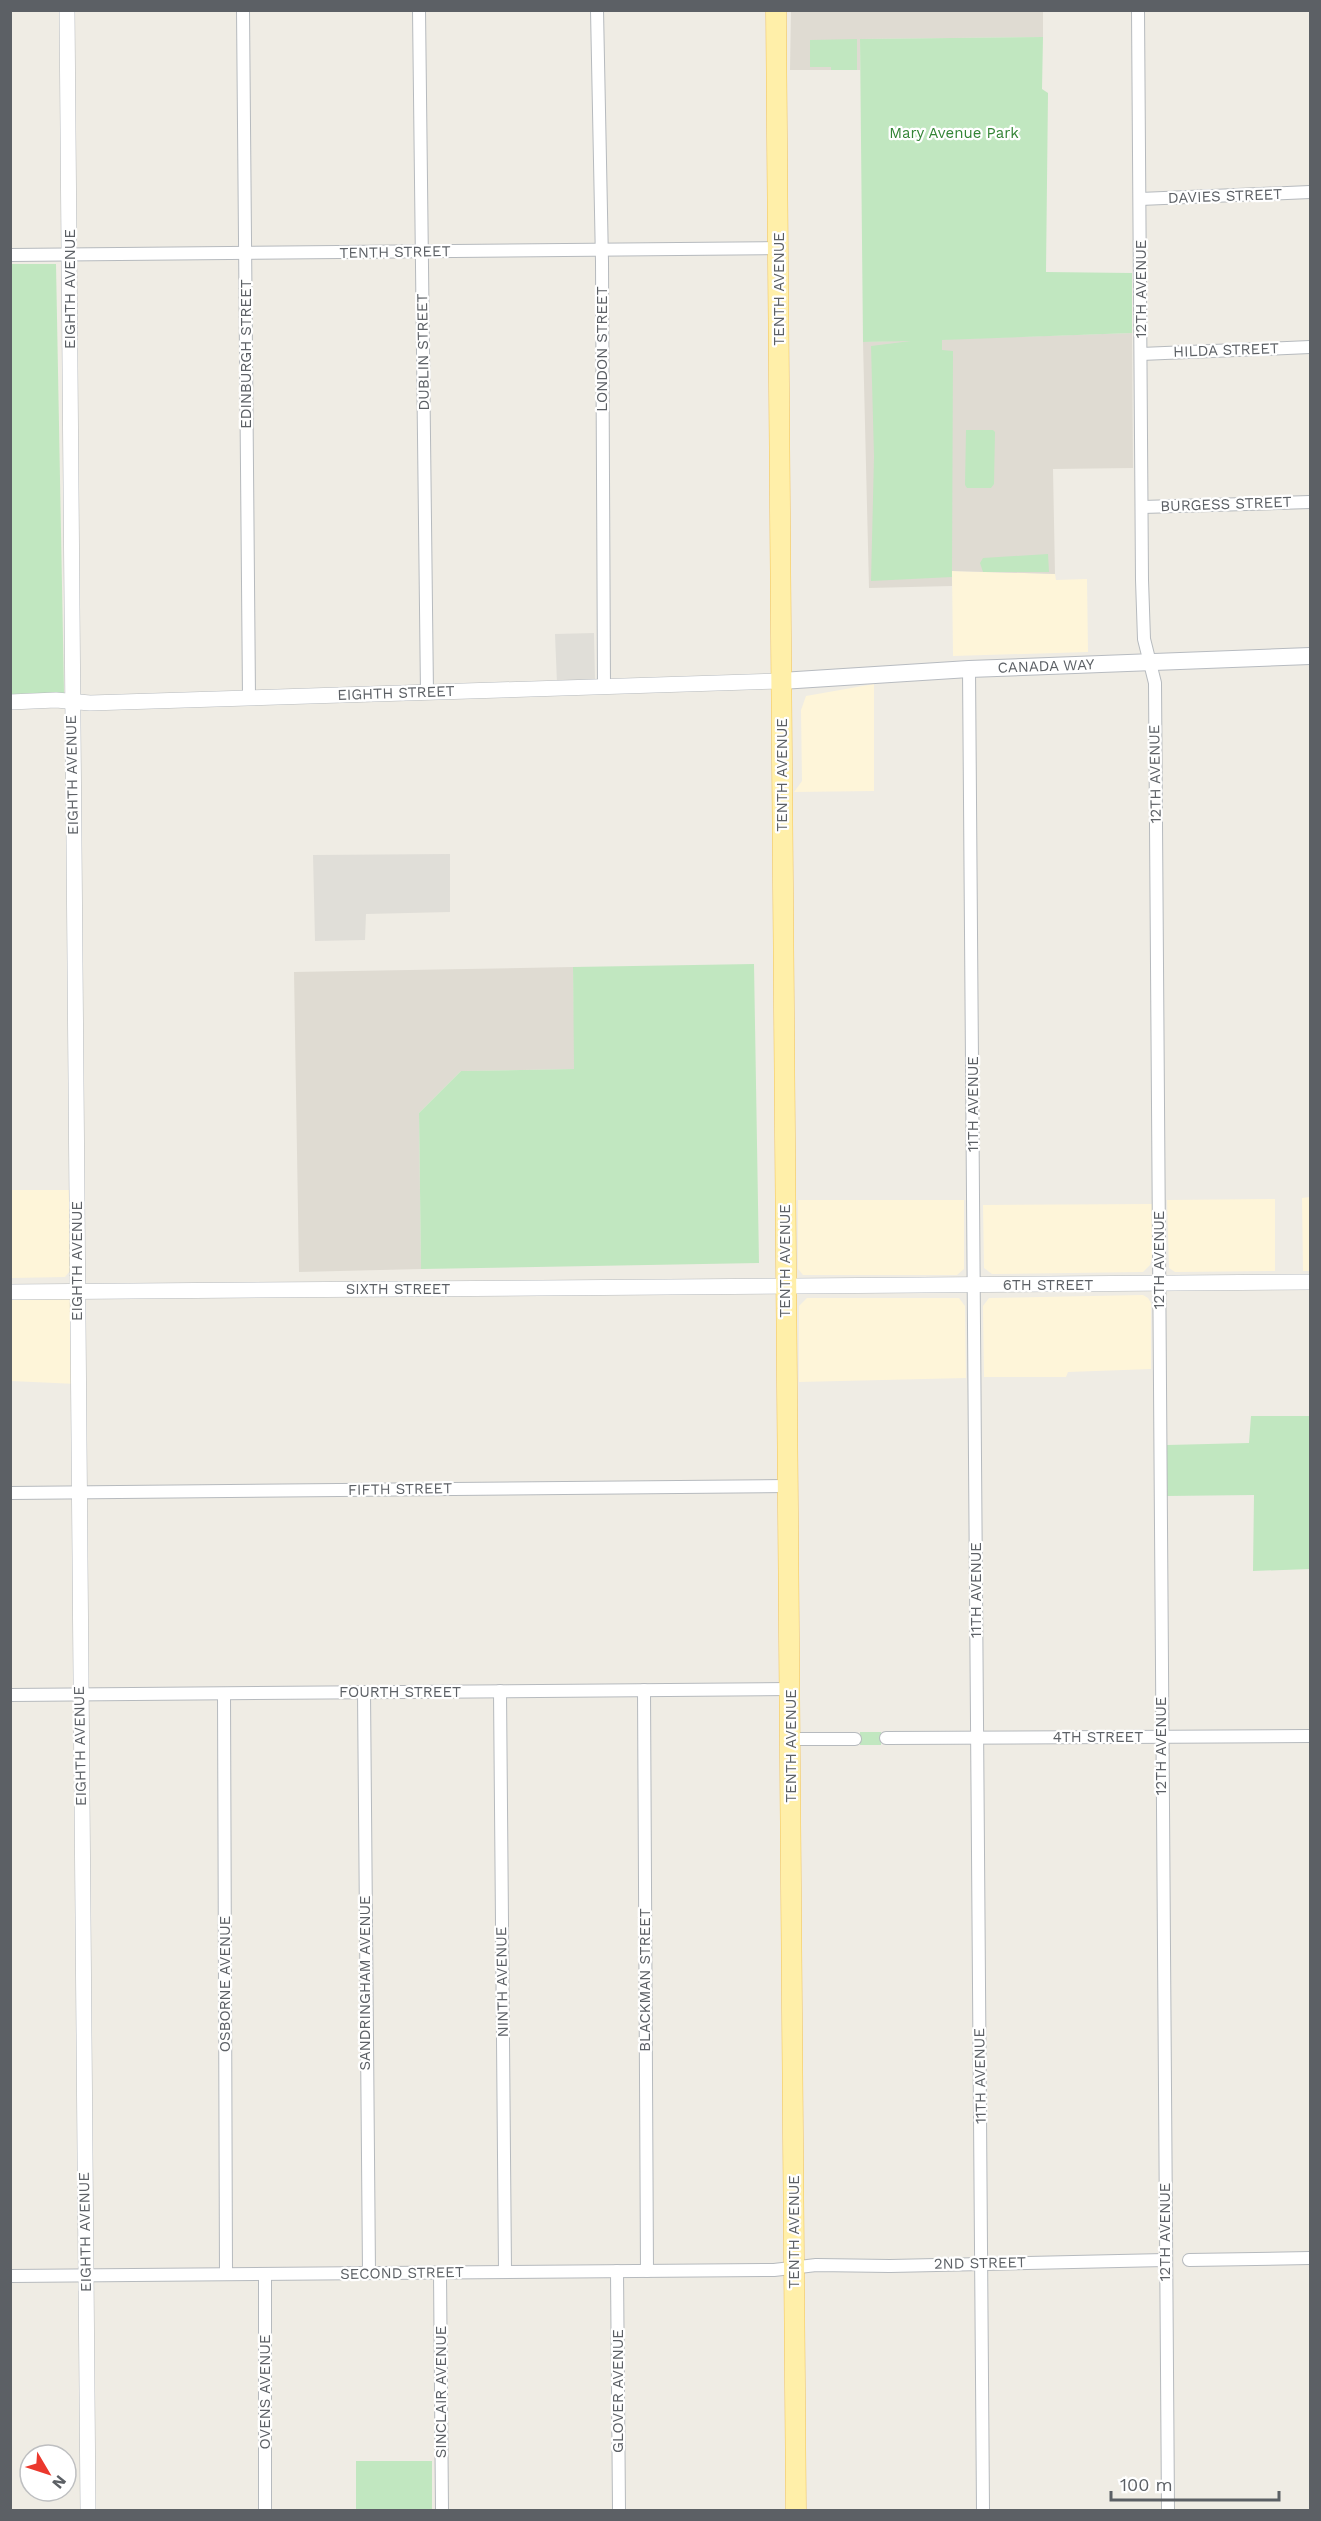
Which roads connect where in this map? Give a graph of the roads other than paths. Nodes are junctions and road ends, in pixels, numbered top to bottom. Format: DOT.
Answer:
graph roads {
  1 [pos="67,10"];
  2 [pos="243,10"];
  3 [pos="419,10"];
  4 [pos="597,10"];
  5 [pos="776,10"];
  6 [pos="1138,10"];
  7 [pos="1311,192"];
  8 [pos="1140,199"];
  9 [pos="779,248"];
  10 [pos="601,250"];
  11 [pos="422,251"];
  12 [pos="245,253"];
  13 [pos="10,255"];
  14 [pos="70,255"];
  15 [pos="1311,347"];
  16 [pos="1141,354"];
  17 [pos="1311,502"];
  18 [pos="1142,507"];
  19 [pos="1311,656"];
  20 [pos="1149,663"];
  21 [pos="969,669"];
  22 [pos="781,681"];
  23 [pos="604,687"];
  24 [pos="427,693"];
  25 [pos="249,697"];
  26 [pos="10,702"];
  27 [pos="72,703"];
  28 [pos="1311,1282"];
  29 [pos="1159,1284"];
  30 [pos="974,1285"];
  31 [pos="786,1286"];
  32 [pos="10,1292"];
  33 [pos="78,1292"];
  34 [pos="789,1486"];
  35 [pos="80,1492"];
  36 [pos="10,1493"];
  37 [pos="790,1689"];
  38 [pos="644,1690"];
  39 [pos="500,1691"];
  40 [pos="364,1692"];
  41 [pos="224,1694"];
  42 [pos="10,1695"];
  43 [pos="80,1695"];
  44 [pos="1311,1736"];
  45 [pos="976,1737"];
  46 [pos="1161,1737"];
  47 [pos="886,1738"];
  48 [pos="791,1739"];
  49 [pos="855,1739"];
  50 [pos="1311,2258"];
  51 [pos="1165,2260"];
  52 [pos="1189,2260"];
  53 [pos="982,2263"];
  54 [pos="794,2268"];
  55 [pos="617,2271"];
  56 [pos="647,2271"];
  57 [pos="505,2272"];
  58 [pos="369,2273"];
  59 [pos="440,2273"];
  60 [pos="226,2274"];
  61 [pos="265,2274"];
  62 [pos="85,2276"];
  63 [pos="10,2277"];
  64 [pos="88,2511"];
  65 [pos="265,2511"];
  66 [pos="442,2511"];
  67 [pos="619,2511"];
  68 [pos="796,2511"];
  69 [pos="983,2511"];
  70 [pos="1168,2511"];
  1 -- 14 [label="street, EIGHTH AVENUE"];
  2 -- 12 [label="street, EDINBURGH STREET"];
  3 -- 11 [label="street, DUBLIN STREET"];
  4 -- 10 [label="street, LONDON STREET"];
  5 -- 9 [label="main road, TENTH AVENUE"];
  6 -- 8 [label="street, 12TH AVENUE"];
  7 -- 8 [label="street, DAVIES STREET"];
  8 -- 16 [label="street, 12TH AVENUE"];
  9 -- 10 [label="street, TENTH STREET"];
  9 -- 22 [label="main road, TENTH AVENUE"];
  10 -- 11 [label="street, TENTH STREET"];
  10 -- 23 [label="street, LONDON STREET"];
  11 -- 12 [label="street, TENTH STREET"];
  11 -- 24 [label="street, DUBLIN STREET"];
  12 -- 14 [label="street, TENTH STREET"];
  12 -- 25 [label="street, EDINBURGH STREET"];
  13 -- 14 [label="street, TENTH STREET"];
  14 -- 27 [label="street, EIGHTH AVENUE"];
  15 -- 16 [label="street, HILDA STREET"];
  16 -- 18 [label="street, 12TH AVENUE"];
  17 -- 18 [label="street, BURGESS STREET"];
  18 -- 20 [label="street, 12TH AVENUE"];
  19 -- 20 [label="main road, CANADA WAY"];
  20 -- 21 [label="main road, CANADA WAY"];
  20 -- 29 [label="street, 12TH AVENUE"];
  21 -- 22 [label="main road, CANADA WAY"];
  21 -- 30 [label="street, 11TH AVENUE"];
  22 -- 23 [label="street, EIGHTH STREET"];
  22 -- 31 [label="main road, TENTH AVENUE"];
  23 -- 24 [label="street, EIGHTH STREET"];
  24 -- 25 [label="street, EIGHTH STREET"];
  25 -- 27 [label="street, EIGHTH STREET"];
  26 -- 27 [label="street, EIGHTH STREET"];
  27 -- 33 [label="street, EIGHTH AVENUE"];
  28 -- 29 [label="street, 6TH STREET"];
  29 -- 30 [label="street, 6TH STREET"];
  29 -- 46 [label="street, 12TH AVENUE"];
  30 -- 31 [label="street, 6TH STREET"];
  30 -- 45 [label="street, 11TH AVENUE"];
  31 -- 33 [label="street, SIXTH STREET"];
  31 -- 34 [label="main road, TENTH AVENUE"];
  32 -- 33 [label="street, SIXTH STREET"];
  33 -- 35 [label="street, EIGHTH AVENUE"];
  34 -- 35 [label="street, FIFTH STREET"];
  34 -- 37 [label="main road, TENTH AVENUE"];
  35 -- 36 [label="street, FIFTH STREET"];
  35 -- 43 [label="street, EIGHTH AVENUE"];
  37 -- 38 [label="street, FOURTH STREET"];
  37 -- 48 [label="main road, TENTH AVENUE"];
  38 -- 39 [label="street, FOURTH STREET"];
  38 -- 56 [label="street, BLACKMAN STREET"];
  39 -- 40 [label="street, FOURTH STREET"];
  39 -- 57 [label="street, NINTH AVENUE"];
  40 -- 41 [label="street, FOURTH STREET"];
  40 -- 58 [label="street, SANDRINGHAM AVENUE"];
  41 -- 43 [label="street, FOURTH STREET"];
  41 -- 60 [label="street, OSBORNE AVENUE"];
  42 -- 43 [label="street, FOURTH STREET"];
  43 -- 62 [label="street, EIGHTH AVENUE"];
  44 -- 46 [label="street, 4TH STREET"];
  45 -- 46 [label="street, 4TH STREET"];
  45 -- 47 [label="street, 4TH STREET"];
  45 -- 53 [label="street, 11TH AVENUE"];
  46 -- 51 [label="street, 12TH AVENUE"];
  48 -- 49 [label="street"];
  48 -- 54 [label="main road, TENTH AVENUE"];
  50 -- 52 [label="street"];
  51 -- 53 [label="street, 2ND STREET"];
  51 -- 70 [label="street, 12TH AVENUE"];
  53 -- 54 [label="street, 2ND STREET"];
  53 -- 69 [label="street, 11TH AVENUE"];
  54 -- 56 [label="street, SECOND STREET"];
  54 -- 68 [label="main road, TENTH AVENUE"];
  55 -- 56 [label="street, SECOND STREET"];
  55 -- 57 [label="street, SECOND STREET"];
  55 -- 67 [label="street, GLOVER AVENUE"];
  57 -- 59 [label="street, SECOND STREET"];
  58 -- 59 [label="street, SECOND STREET"];
  58 -- 61 [label="street, SECOND STREET"];
  59 -- 66 [label="street, SINCLAIR AVENUE"];
  60 -- 61 [label="street, SECOND STREET"];
  60 -- 62 [label="street, SECOND STREET"];
  61 -- 65 [label="street, OVENS AVENUE"];
  62 -- 63 [label="street, SECOND STREET"];
  62 -- 64 [label="street, EIGHTH AVENUE"];
}
